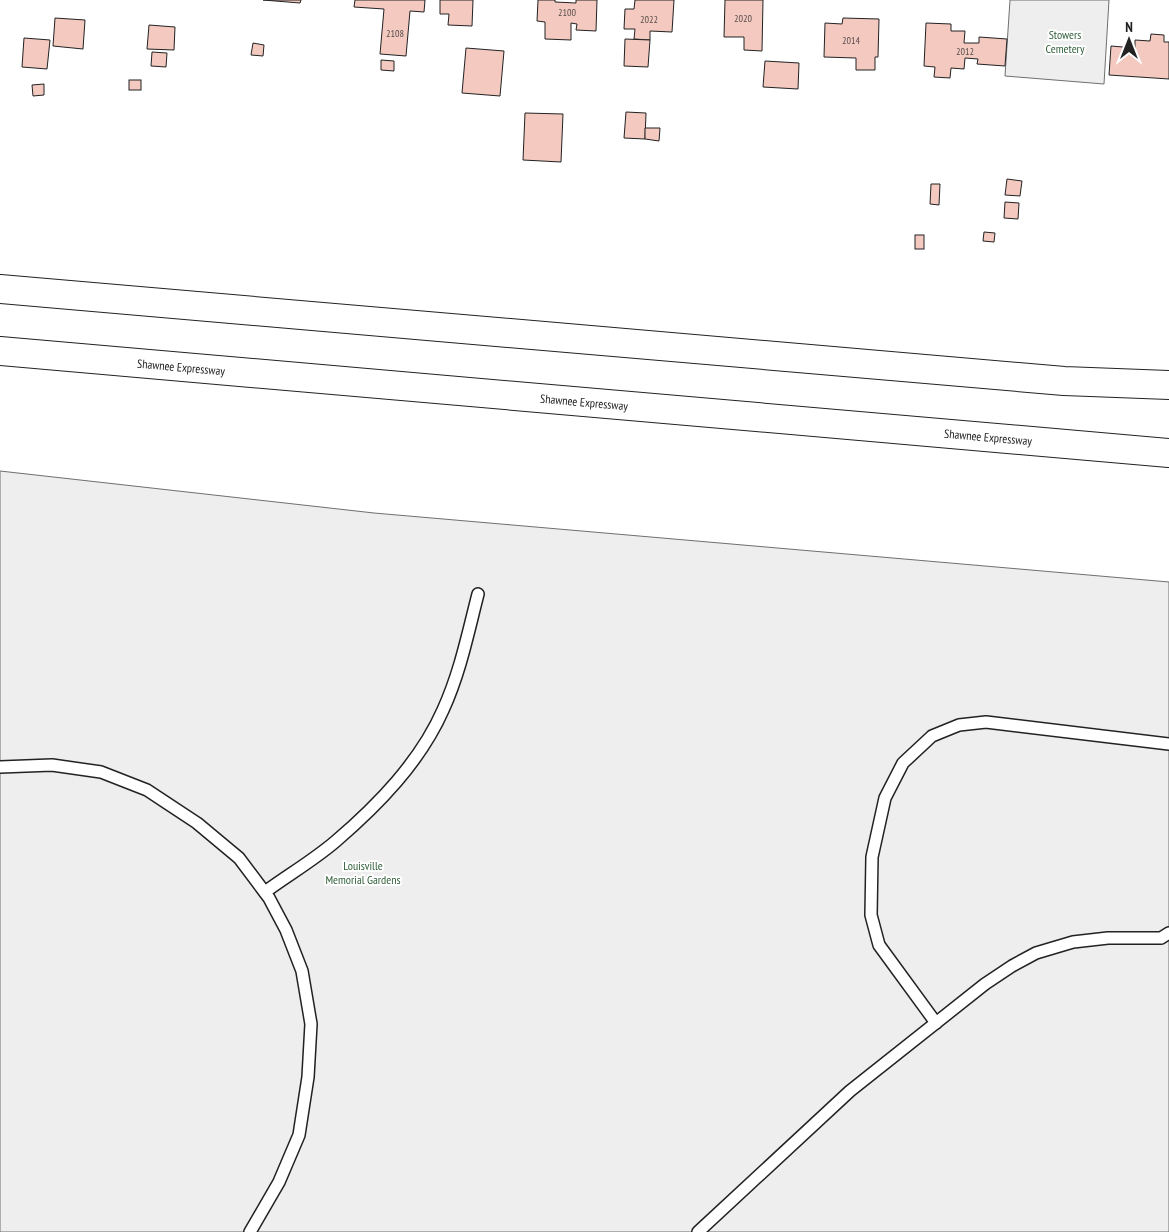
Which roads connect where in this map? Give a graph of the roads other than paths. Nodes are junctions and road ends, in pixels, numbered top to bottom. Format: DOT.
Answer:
graph roads {
  1 [pos="0,289"];
  2 [pos="0,351"];
  3 [pos="1169,385"];
  4 [pos="1169,453"];
  5 [pos="478,594"];
  6 [pos="1169,744"];
  7 [pos="0,767"];
  8 [pos="265,892"];
  9 [pos="1166,937"];
  10 [pos="936,1023"];
  11 [pos="250,1232"];
  12 [pos="698,1232"];
  1 -- 3 [label="highway"];
  2 -- 4 [label="highway, Shawnee Expressway"];
  5 -- 8 [label="lane"];
  6 -- 10 [label="lane"];
  7 -- 8 [label="lane"];
  8 -- 11 [label="lane"];
  9 -- 10 [label="lane"];
  10 -- 12 [label="lane"];
}
